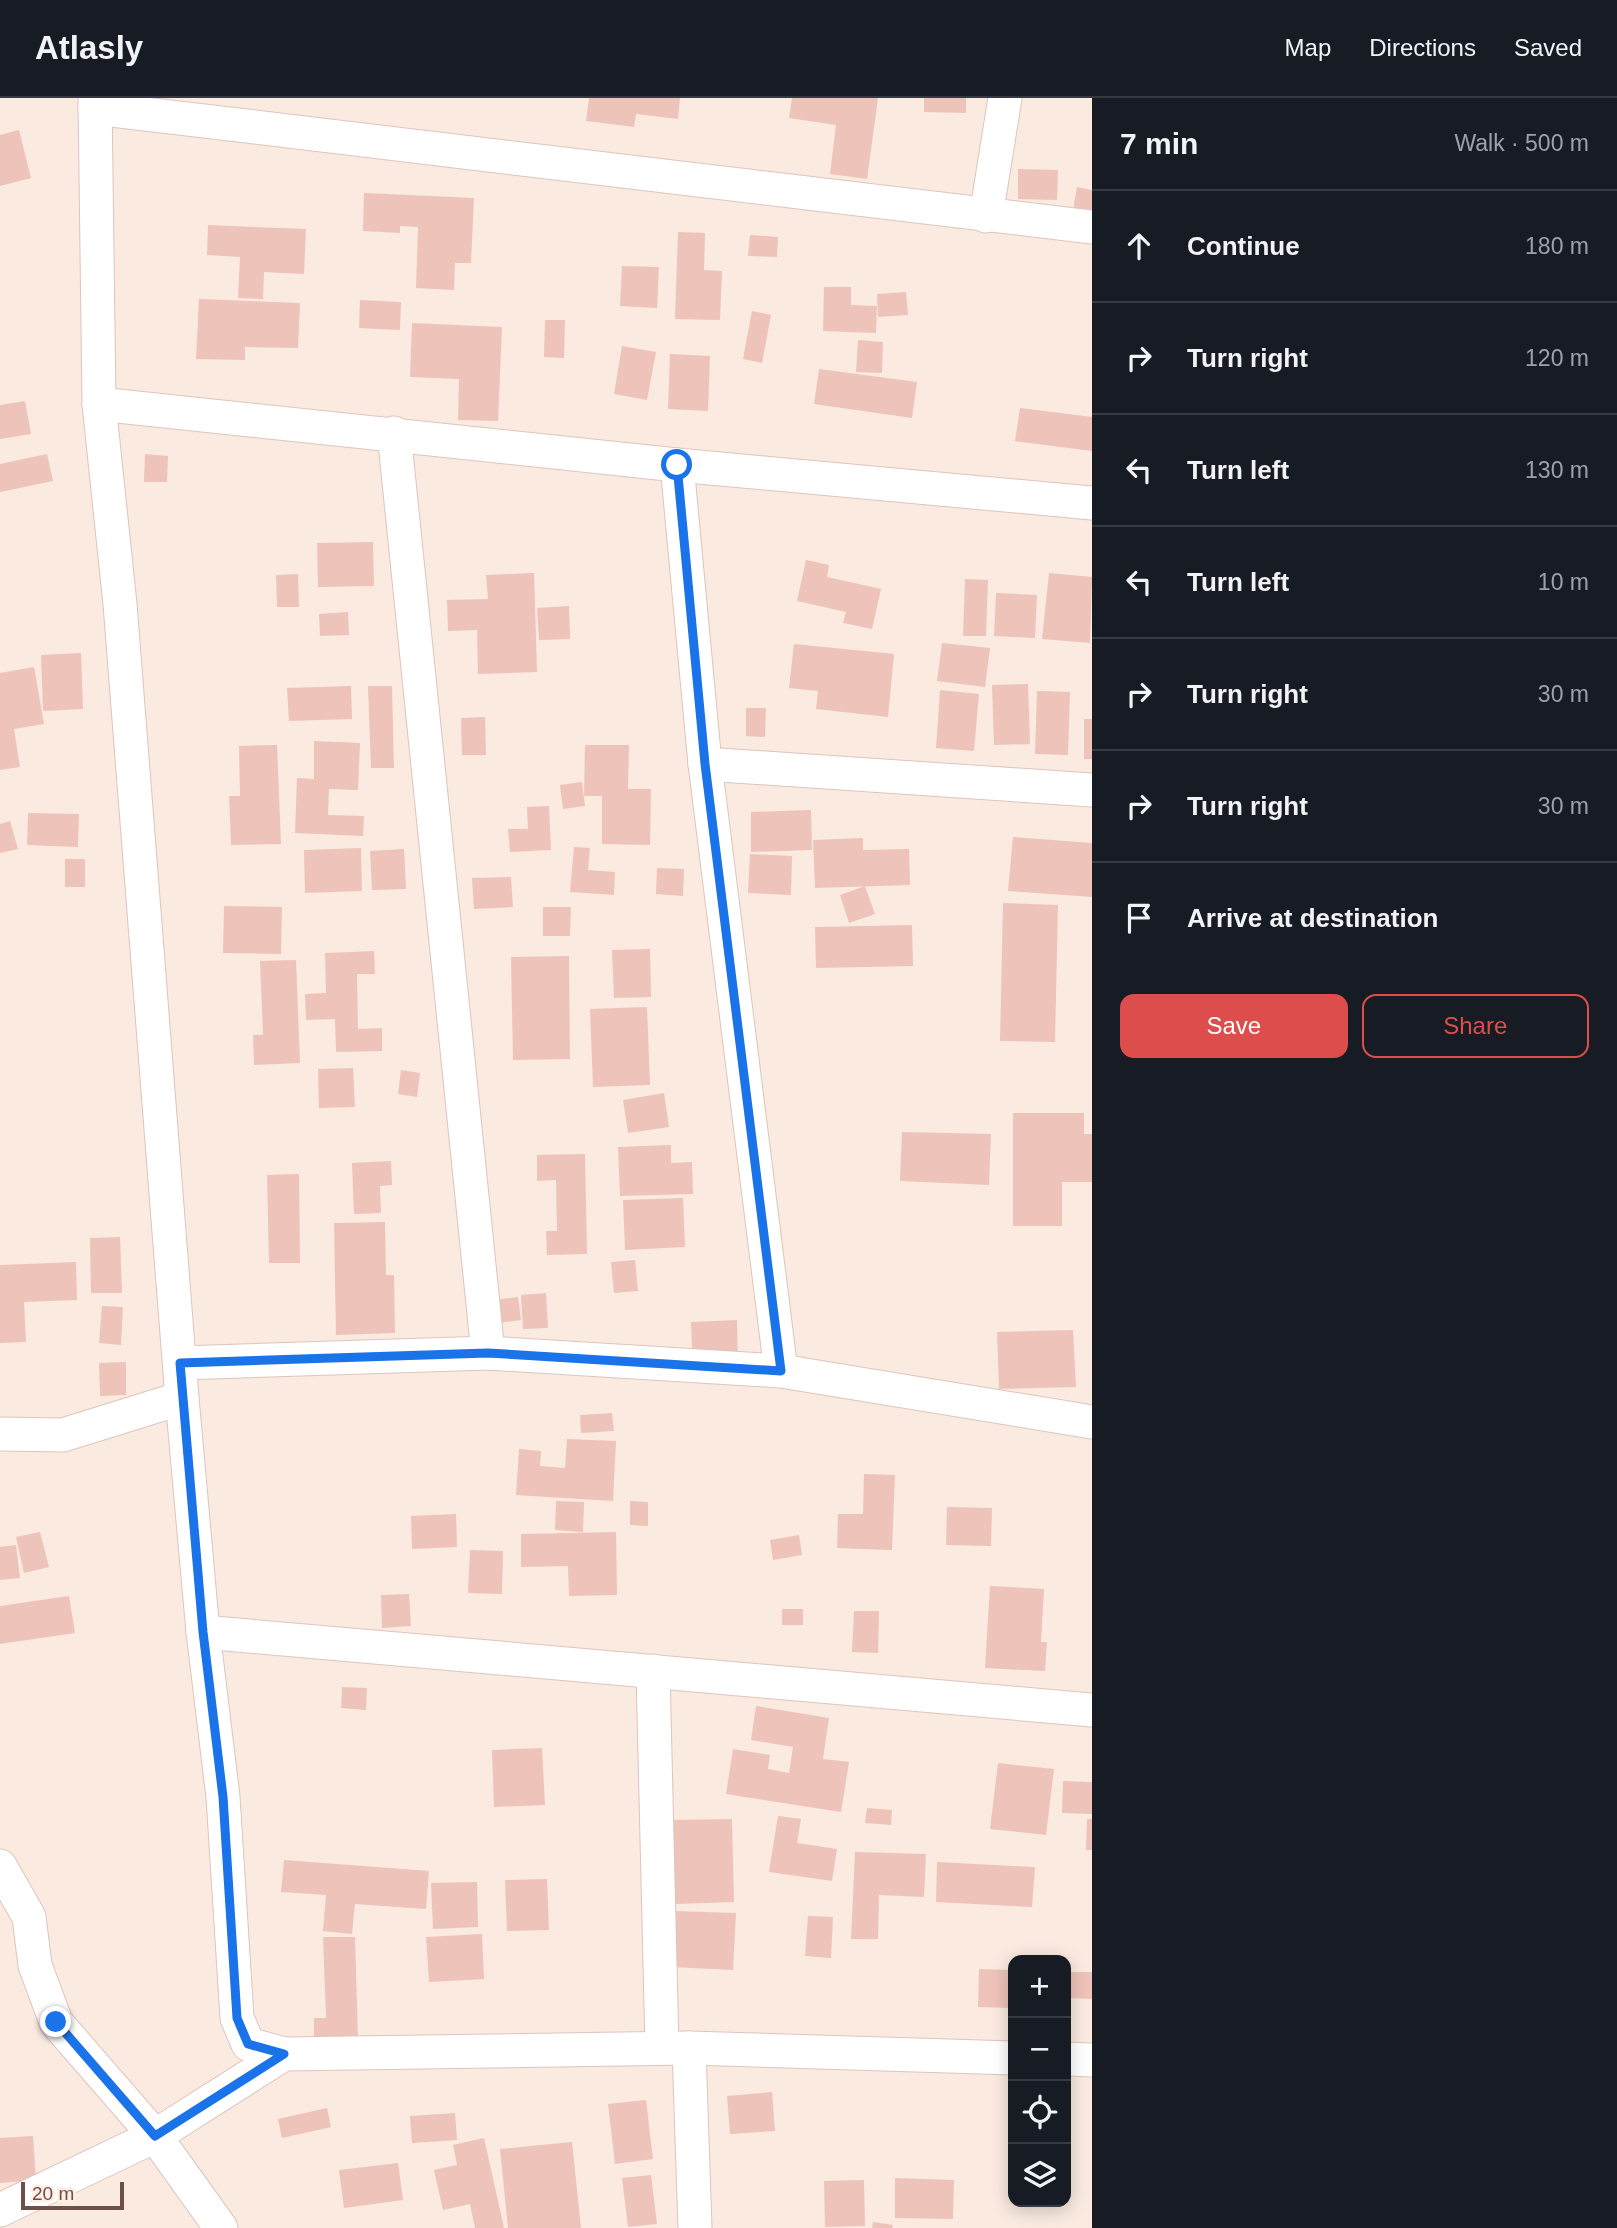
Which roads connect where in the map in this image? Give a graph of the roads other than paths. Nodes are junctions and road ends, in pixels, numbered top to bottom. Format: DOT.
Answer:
graph roads {
  1 [pos="1005,98"];
  2 [pos="95,103"];
  3 [pos="986,216"];
  4 [pos="1092,227"];
  5 [pos="99,404"];
  6 [pos="394,433"];
  7 [pos="677,465"];
  8 [pos="1092,503"];
  9 [pos="705,764"];
  10 [pos="1092,790"];
  11 [pos="488,1353"];
  12 [pos="180,1363"];
  13 [pos="781,1371"];
  14 [pos="182,1398"];
  15 [pos="1092,1422"];
  16 [pos="0,1434"];
  17 [pos="203,1632"];
  18 [pos="653,1671"];
  19 [pos="1092,1710"];
  20 [pos="0,1866"];
  21 [pos="676,2048"];
  22 [pos="284,2054"];
  23 [pos="1008,2058"];
  24 [pos="1071,2059"];
  25 [pos="1092,2060"];
  26 [pos="155,2136"];
  27 [pos="0,2210"];
  28 [pos="221,2228"];
  29 [pos="695,2228"];
  1 -- 3 [label="street"];
  2 -- 3 [label="street"];
  2 -- 5 [label="street"];
  3 -- 4 [label="street"];
  5 -- 6 [label="street"];
  5 -- 12 [label="street"];
  6 -- 7 [label="street"];
  6 -- 11 [label="street"];
  7 -- 8 [label="street"];
  7 -- 9 [label="street"];
  9 -- 10 [label="street"];
  9 -- 13 [label="street"];
  11 -- 12 [label="street"];
  11 -- 13 [label="street"];
  12 -- 14 [label="street"];
  13 -- 15 [label="street"];
  14 -- 16 [label="street"];
  14 -- 17 [label="street"];
  17 -- 18 [label="street"];
  17 -- 22 [label="street"];
  18 -- 19 [label="street"];
  18 -- 21 [label="street"];
  20 -- 26 [label="street"];
  21 -- 22 [label="street"];
  21 -- 23 [label="street"];
  21 -- 29 [label="street"];
  22 -- 26 [label="street"];
  24 -- 25 [label="street"];
  26 -- 27 [label="street"];
  26 -- 28 [label="street"];
}
